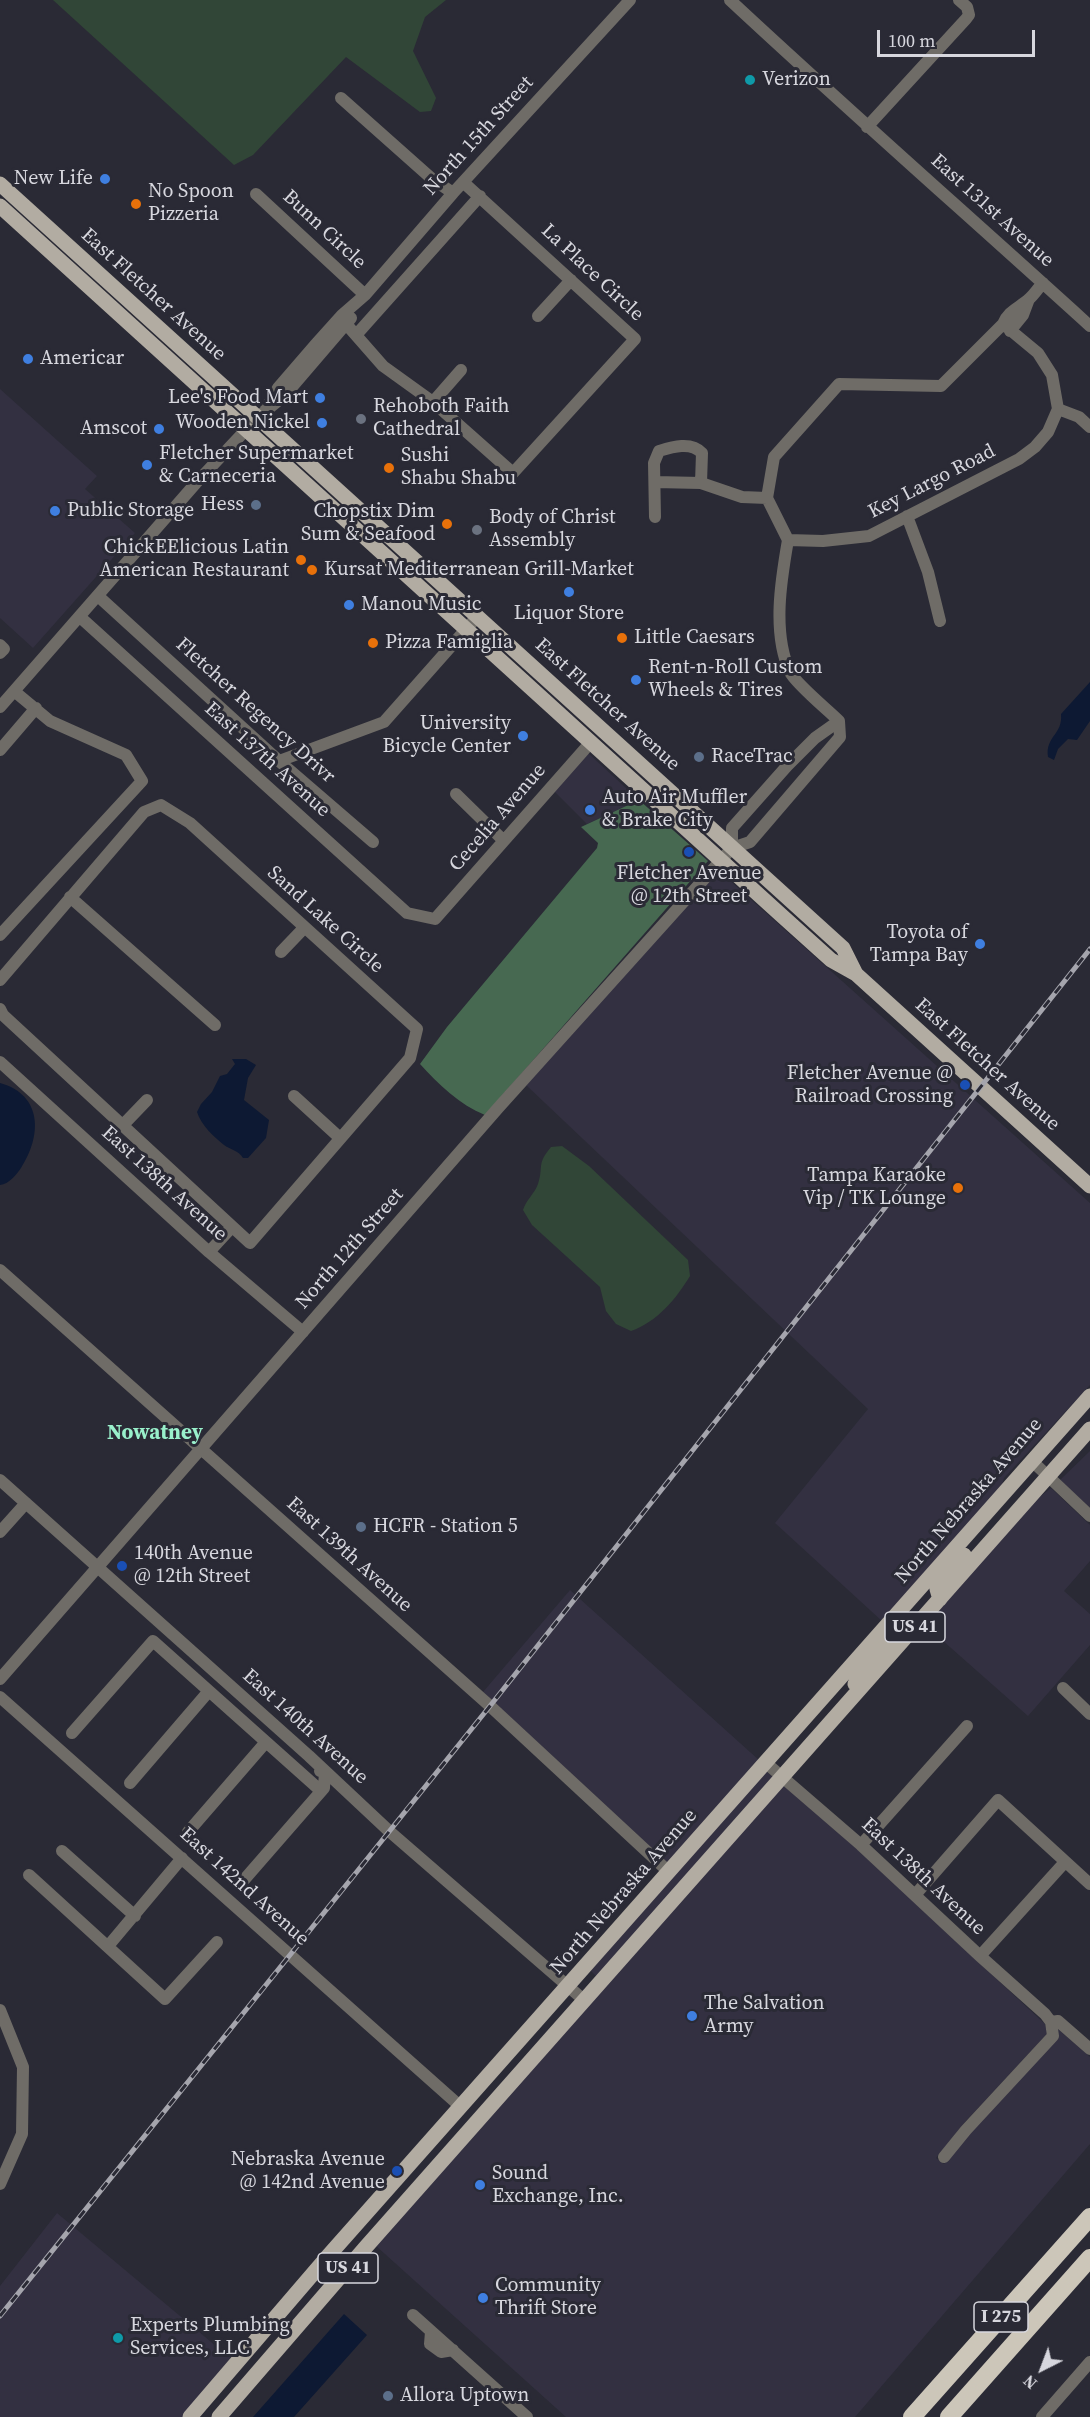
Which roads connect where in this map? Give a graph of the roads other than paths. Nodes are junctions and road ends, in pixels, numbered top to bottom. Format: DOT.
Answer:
graph roads {
  1 [pos="630,0"];
  2 [pos="958,0"];
  3 [pos="737,1"];
  4 [pos="341,98"];
  5 [pos="867,127"];
  6 [pos="464,182"];
  7 [pos="0,184"];
  8 [pos="453,193"];
  9 [pos="256,194"];
  10 [pos="480,196"];
  11 [pos="0,206"];
  12 [pos="36,216"];
  13 [pos="24,228"];
  14 [pos="97,272"];
  15 [pos="571,280"];
  16 [pos="1043,283"];
  17 [pos="86,284"];
  18 [pos="363,298"];
  19 [pos="538,316"];
  20 [pos="1090,326"];
  21 [pos="1007,327"];
  22 [pos="352,329"];
  23 [pos="461,370"];
  24 [pos="433,402"];
  25 [pos="1058,409"];
  26 [pos="262,414"];
  27 [pos="1090,427"];
  28 [pos="246,430"];
  29 [pos="655,482"];
  30 [pos="701,483"];
  31 [pos="766,498"];
  32 [pos="907,516"];
  33 [pos="655,517"];
  34 [pos="788,540"];
  35 [pos="98,596"];
  36 [pos="80,617"];
  37 [pos="940,621"];
  38 [pos="471,624"];
  39 [pos="0,645"];
  40 [pos="0,653"];
  41 [pos="14,691"];
  42 [pos="0,707"];
  43 [pos="36,708"];
  44 [pos="839,721"];
  45 [pos="591,742"];
  46 [pos="0,750"];
  47 [pos="279,761"];
  48 [pos="456,794"];
  49 [pos="681,800"];
  50 [pos="503,840"];
  51 [pos="373,842"];
  52 [pos="732,848"];
  53 [pos="720,859"];
  54 [pos="70,897"];
  55 [pos="435,919"];
  56 [pos="304,928"];
  57 [pos="0,935"];
  58 [pos="281,952"];
  59 [pos="856,974"];
  60 [pos="0,980"];
  61 [pos="1,1014"];
  62 [pos="214,1026"];
  63 [pos="0,1062"];
  64 [pos="294,1096"];
  65 [pos="147,1100"];
  66 [pos="122,1126"];
  67 [pos="340,1138"];
  68 [pos="1090,1186"];
  69 [pos="232,1227"];
  70 [pos="209,1252"];
  71 [pos="0,1270"];
  72 [pos="303,1332"];
  73 [pos="1090,1396"];
  74 [pos="1090,1429"];
  75 [pos="201,1448"];
  76 [pos="1032,1461"];
  77 [pos="1048,1477"];
  78 [pos="0,1480"];
  79 [pos="26,1503"];
  80 [pos="994,1506"];
  81 [pos="1090,1516"];
  82 [pos="0,1532"];
  83 [pos="99,1568"];
  84 [pos="940,1599"];
  85 [pos="902,1609"];
  86 [pos="0,1678"];
  87 [pos="1063,1688"];
  88 [pos="209,1691"];
  89 [pos="0,1697"];
  90 [pos="1090,1714"];
  91 [pos="831,1722"];
  92 [pos="968,1726"];
  93 [pos="72,1733"];
  94 [pos="266,1742"];
  95 [pos="766,1763"];
  96 [pos="326,1771"];
  97 [pos="301,1773"];
  98 [pos="782,1777"];
  99 [pos="130,1783"];
  100 [pos="321,1791"];
  101 [pos="188,1832"];
  102 [pos="861,1845"];
  103 [pos="62,1851"];
  104 [pos="182,1858"];
  105 [pos="1065,1862"];
  106 [pos="669,1872"];
  107 [pos="29,1875"];
  108 [pos="243,1881"];
  109 [pos="1090,1884"];
  110 [pos="915,1895"];
  111 [pos="135,1916"];
  112 [pos="217,1942"];
  113 [pos="109,1945"];
  114 [pos="980,1956"];
  115 [pos="582,1971"];
  116 [pos="569,1986"];
  117 [pos="598,1986"];
  118 [pos="585,2001"];
  119 [pos="0,2010"];
  120 [pos="1051,2022"];
  121 [pos="1090,2049"];
  122 [pos="461,2107"];
  123 [pos="489,2108"];
  124 [pos="944,2157"];
  125 [pos="0,2184"];
  126 [pos="1090,2217"];
  127 [pos="1090,2258"];
  128 [pos="413,2315"];
  129 [pos="1090,2362"];
  130 [pos="190,2417"];
  131 [pos="219,2417"];
  132 [pos="527,2417"];
  133 [pos="912,2417"];
  134 [pos="949,2417"];
  135 [pos="1042,2417"];
  1 -- 6 [label="street, North 15th Street"];
  2 -- 5 [label="street"];
  3 -- 5 [label="street, East 131st Avenue"];
  4 -- 8 [label="street"];
  5 -- 16 [label="street, East 131st Avenue"];
  6 -- 8 [label="street, North 15th Street"];
  6 -- 10 [label="street, La Place Circle"];
  7 -- 12 [label="main road, East Fletcher Avenue"];
  8 -- 18 [label="street, North 15th Street"];
  9 -- 18 [label="street, Bunn Circle"];
  10 -- 15 [label="street, La Place Circle"];
  10 -- 22 [label="street"];
  11 -- 13 [label="main road, East Fletcher Avenue"];
  12 -- 13 [label="main road"];
  12 -- 14 [label="main road, East Fletcher Avenue"];
  13 -- 17 [label="main road, East Fletcher Avenue"];
  14 -- 17 [label="main road"];
  14 -- 26 [label="main road, East Fletcher Avenue"];
  15 -- 19 [label="street"];
  15 -- 24 [label="street, La Place Circle"];
  16 -- 20 [label="street, East 131st Avenue"];
  16 -- 21 [label="street"];
  17 -- 28 [label="main road, East Fletcher Avenue"];
  18 -- 22 [label="street, North 15th Street"];
  18 -- 26 [label="street, North 15th Street"];
  21 -- 25 [label="street"];
  21 -- 31 [label="street"];
  22 -- 24 [label="street, La Place Circle"];
  22 -- 26 [label="street, North 15th Street"];
  23 -- 24 [label="street"];
  25 -- 27 [label="street"];
  25 -- 32 [label="street, Key Largo Road"];
  26 -- 28 [label="street, North 15th Street"];
  26 -- 38 [label="main road, East Fletcher Avenue"];
  28 -- 35 [label="street, North 15th Street"];
  28 -- 38 [label="main road, East Fletcher Avenue"];
  29 -- 30 [label="street"];
  29 -- 30 [label="street"];
  29 -- 33 [label="street"];
  30 -- 31 [label="street"];
  31 -- 34 [label="street"];
  32 -- 34 [label="street, Key Largo Road"];
  32 -- 37 [label="street"];
  34 -- 44 [label="street"];
  35 -- 36 [label="street, North 15th Street"];
  35 -- 47 [label="street, Fletcher Regency Drivr"];
  36 -- 41 [label="street, North 15th Street"];
  36 -- 55 [label="street, East 137th Avenue"];
  38 -- 45 [label="main road, East Fletcher Avenue"];
  38 -- 47 [label="street"];
  38 -- 49 [label="main road, East Fletcher Avenue"];
  39 -- 40 [label="street"];
  41 -- 42 [label="street, North 15th Street"];
  41 -- 43 [label="street"];
  43 -- 46 [label="street"];
  43 -- 57 [label="street"];
  44 -- 52 [label="street"];
  44 -- 52 [label="street, North 12th Street"];
  45 -- 49 [label="main road"];
  45 -- 50 [label="street, Cecelia Avenue"];
  45 -- 53 [label="main road, East Fletcher Avenue"];
  47 -- 51 [label="street, Fletcher Regency Drivr"];
  48 -- 50 [label="street"];
  49 -- 52 [label="main road, East Fletcher Avenue"];
  50 -- 55 [label="street, Cecelia Avenue"];
  52 -- 53 [label="street, North 12th Street"];
  52 -- 59 [label="main road, East Fletcher Avenue"];
  53 -- 59 [label="main road, East Fletcher Avenue"];
  53 -- 72 [label="street, North 12th Street"];
  54 -- 56 [label="street, Sand Lake Circle"];
  54 -- 60 [label="street, Sand Lake Circle"];
  54 -- 62 [label="street"];
  56 -- 58 [label="street"];
  56 -- 67 [label="street, Sand Lake Circle"];
  59 -- 68 [label="main road, East Fletcher Avenue"];
  61 -- 66 [label="street, Sand Lake Circle"];
  63 -- 70 [label="street, East 138th Avenue"];
  64 -- 67 [label="street"];
  65 -- 66 [label="street"];
  66 -- 69 [label="street, Sand Lake Circle"];
  67 -- 69 [label="street, Sand Lake Circle"];
  69 -- 70 [label="street"];
  70 -- 72 [label="street, East 138th Avenue"];
  71 -- 75 [label="street, East 139th Avenue"];
  72 -- 75 [label="street, North 12th Street"];
  73 -- 76 [label="main road, North Nebraska Avenue / US 41"];
  74 -- 77 [label="main road, US 41"];
  75 -- 83 [label="street, North 12th Street"];
  75 -- 106 [label="street, East 139th Avenue"];
  76 -- 77 [label="street"];
  76 -- 80 [label="main road, North Nebraska Avenue / US 41"];
  77 -- 81 [label="street"];
  77 -- 84 [label="main road, US 41"];
  78 -- 79 [label="street, East 140th Avenue"];
  79 -- 82 [label="street"];
  79 -- 83 [label="street, East 140th Avenue"];
  80 -- 84 [label="main road"];
  80 -- 85 [label="main road, North Nebraska Avenue / US 41"];
  83 -- 86 [label="street, North 12th Street"];
  83 -- 96 [label="street, East 140th Avenue"];
  84 -- 91 [label="main road, US 41"];
  85 -- 91 [label="main road"];
  85 -- 95 [label="main road, North Nebraska Avenue / US 41"];
  87 -- 90 [label="street"];
  88 -- 93 [label="street"];
  88 -- 94 [label="street"];
  88 -- 99 [label="street"];
  89 -- 104 [label="street, East 142nd Avenue"];
  91 -- 98 [label="main road, US 41"];
  92 -- 102 [label="street"];
  94 -- 97 [label="street"];
  94 -- 101 [label="street"];
  95 -- 98 [label="street, East 138th Avenue"];
  95 -- 106 [label="main road, North Nebraska Avenue / US 41"];
  96 -- 97 [label="street"];
  96 -- 100 [label="street"];
  96 -- 116 [label="street, East 140th Avenue"];
  97 -- 100 [label="street"];
  98 -- 102 [label="street, East 138th Avenue"];
  98 -- 117 [label="main road, US 41"];
  100 -- 108 [label="street"];
  102 -- 110 [label="street, East 138th Avenue"];
  103 -- 111 [label="street"];
  104 -- 111 [label="street"];
  104 -- 122 [label="street, East 142nd Avenue"];
  105 -- 109 [label="street"];
  105 -- 110 [label="street"];
  105 -- 114 [label="street"];
  106 -- 115 [label="main road, North Nebraska Avenue / US 41"];
  107 -- 113 [label="street"];
  110 -- 114 [label="street, East 138th Avenue"];
  111 -- 113 [label="street"];
  112 -- 113 [label="street"];
  114 -- 120 [label="street, East 138th Avenue"];
  115 -- 116 [label="main road, North Nebraska Avenue / US 41"];
  115 -- 117 [label="main road"];
  116 -- 118 [label="street, East 140th Avenue"];
  116 -- 122 [label="main road, North Nebraska Avenue / US 41"];
  117 -- 118 [label="main road, US 41"];
  118 -- 123 [label="main road, US 41"];
  119 -- 125 [label="street"];
  120 -- 121 [label="street, East 138th Avenue"];
  120 -- 124 [label="street"];
  122 -- 123 [label="main road"];
  122 -- 130 [label="main road, North Nebraska Avenue / US 41"];
  123 -- 131 [label="main road, US 41"];
  126 -- 133 [label="highway, I 275"];
  127 -- 134 [label="highway, I 275"];
  128 -- 132 [label="street"];
  129 -- 135 [label="street"];
}
